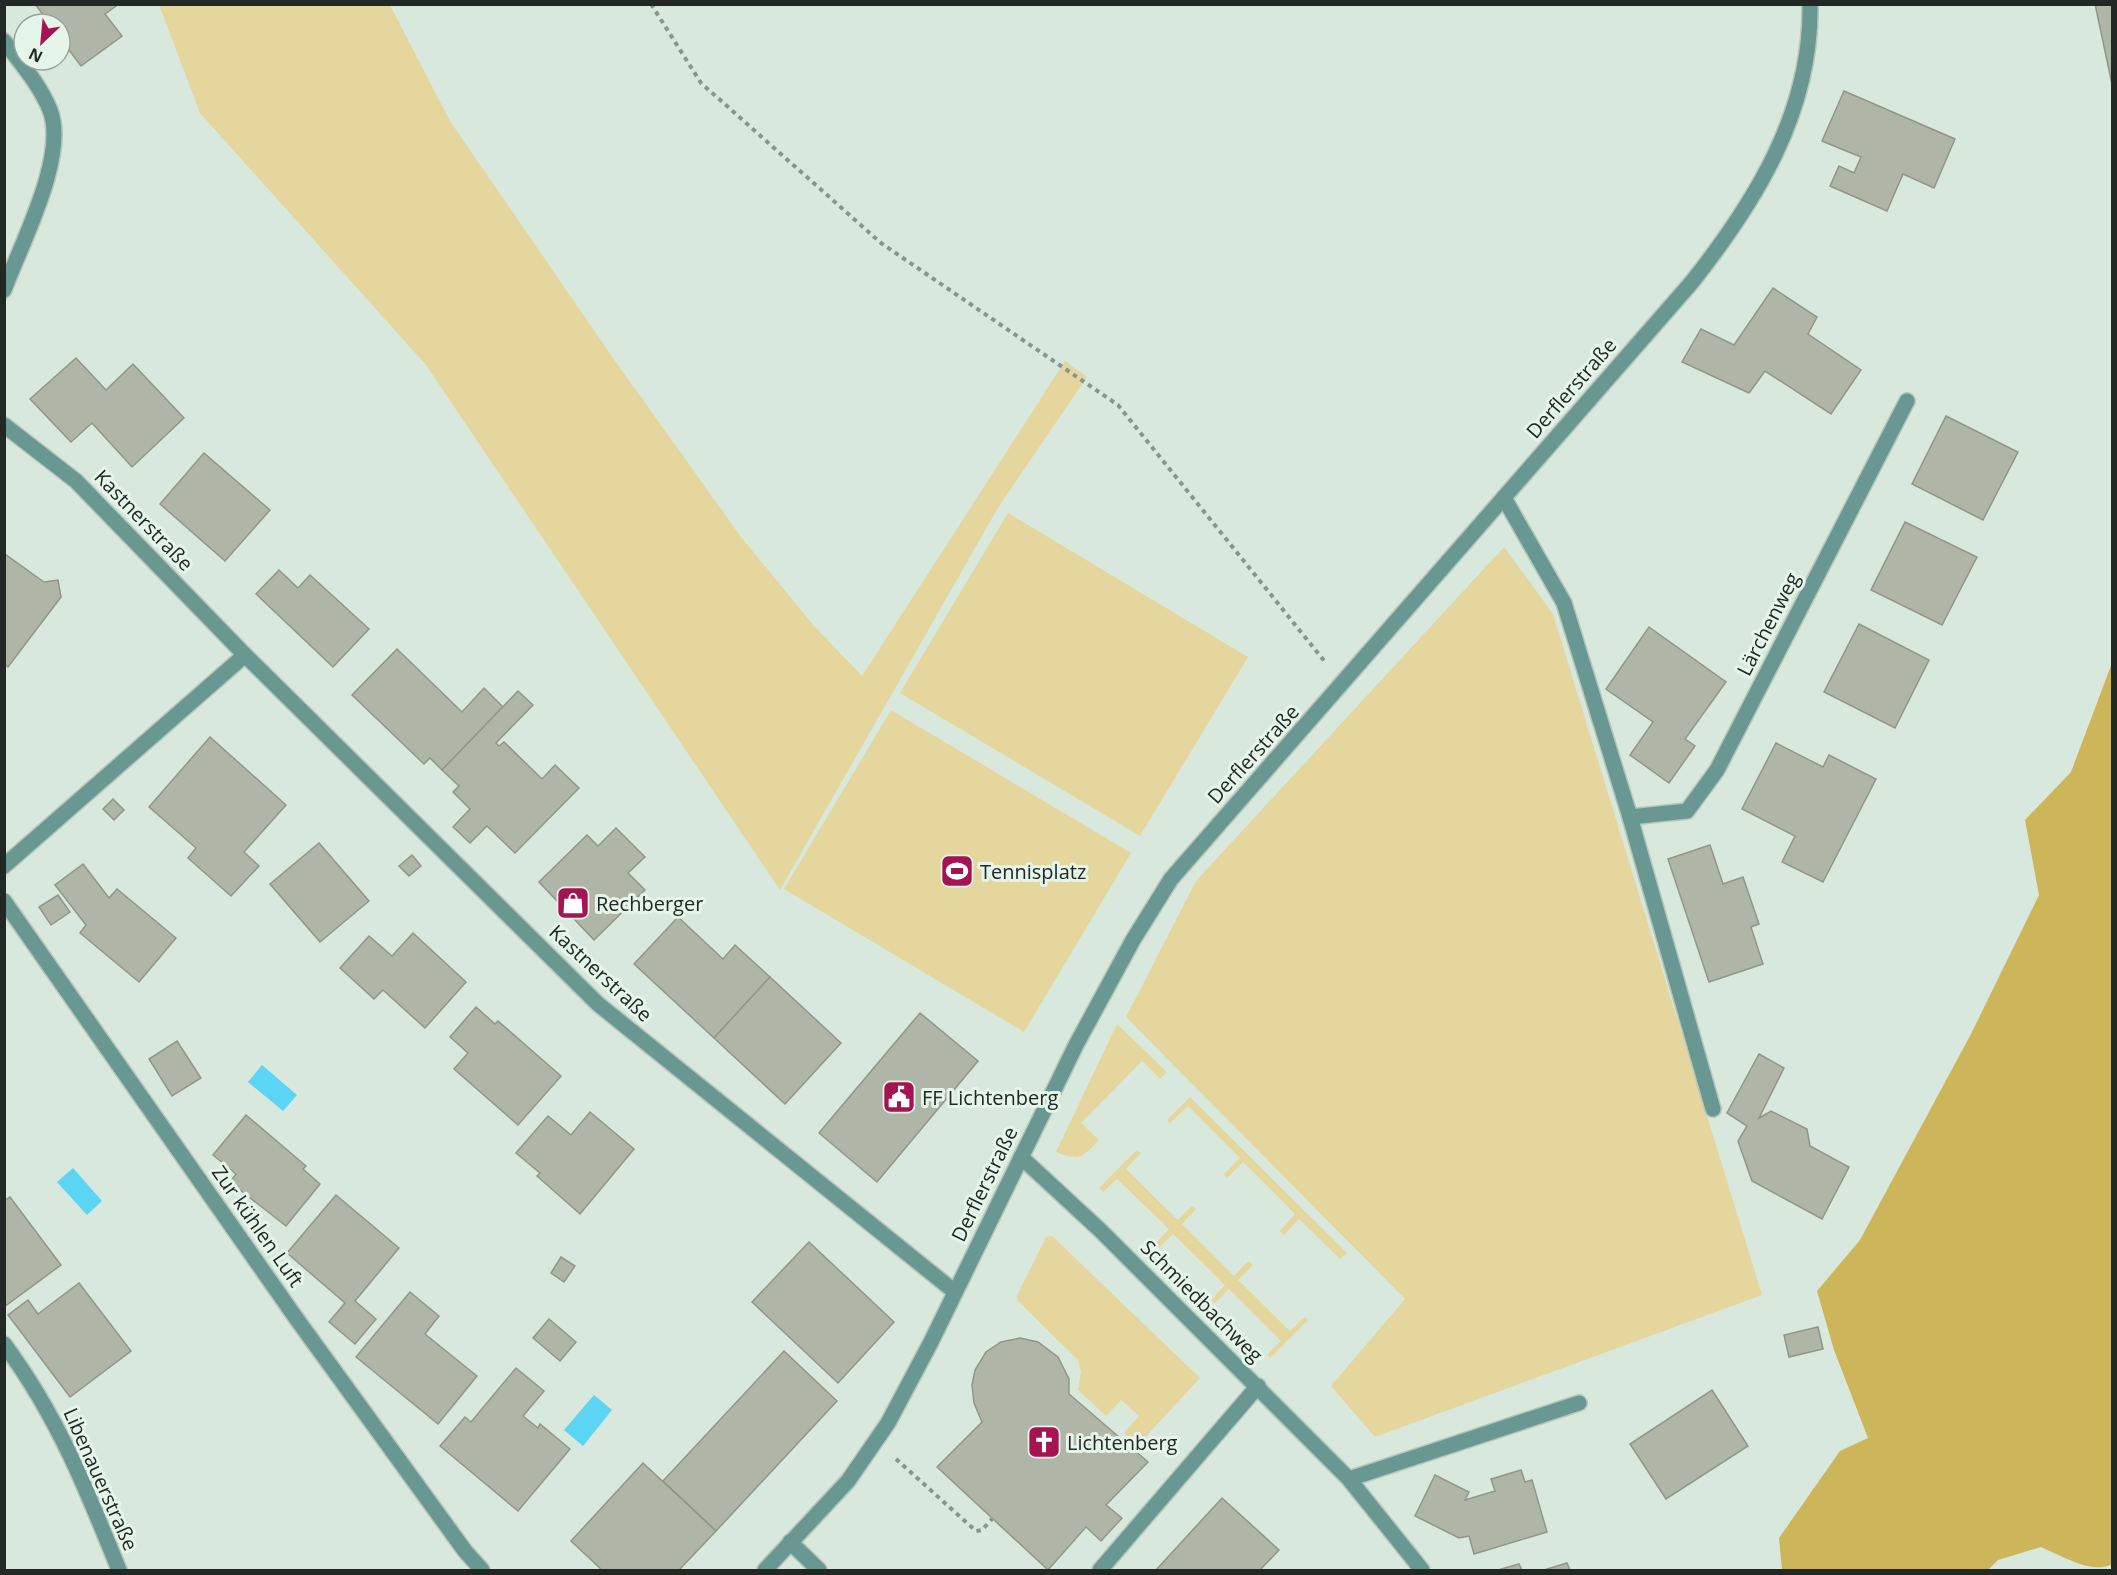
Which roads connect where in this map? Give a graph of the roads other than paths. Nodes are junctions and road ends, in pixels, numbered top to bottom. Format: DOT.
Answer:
graph roads {
  1 [pos="1810,4"];
  2 [pos="4,40"];
  3 [pos="4,290"];
  4 [pos="1907,400"];
  5 [pos="4,425"];
  6 [pos="1504,498"];
  7 [pos="245,655"];
  8 [pos="1630,817"];
  9 [pos="4,866"];
  10 [pos="4,902"];
  11 [pos="1713,1108"];
  12 [pos="1021,1157"];
  13 [pos="955,1292"];
  14 [pos="4,1344"];
  15 [pos="1258,1386"];
  16 [pos="1579,1403"];
  17 [pos="1349,1479"];
  18 [pos="790,1542"];
  19 [pos="119,1570"];
  20 [pos="482,1570"];
  21 [pos="765,1570"];
  22 [pos="819,1570"];
  23 [pos="1100,1570"];
  24 [pos="1422,1570"];
  1 -- 6 [label="street, Derflerstraße"];
  2 -- 3 [label="street"];
  4 -- 8 [label="street, Lärchenweg"];
  5 -- 7 [label="street, Kastnerstraße"];
  6 -- 8 [label="street"];
  6 -- 12 [label="street, Derflerstraße"];
  7 -- 9 [label="street"];
  7 -- 13 [label="street, Kastnerstraße"];
  8 -- 11 [label="street"];
  10 -- 20 [label="street, Zur kühlen Luft"];
  12 -- 13 [label="street, Derflerstraße"];
  12 -- 15 [label="street, Schmiedbachweg"];
  13 -- 18 [label="street, Derflerstraße"];
  14 -- 19 [label="street, Libenauerstraße"];
  15 -- 17 [label="street, Schmiedbachweg"];
  15 -- 23 [label="street"];
  16 -- 17 [label="street"];
  17 -- 24 [label="street, Schmiedbachweg"];
  18 -- 21 [label="street, Derflerstraße"];
  18 -- 22 [label="street"];
}
